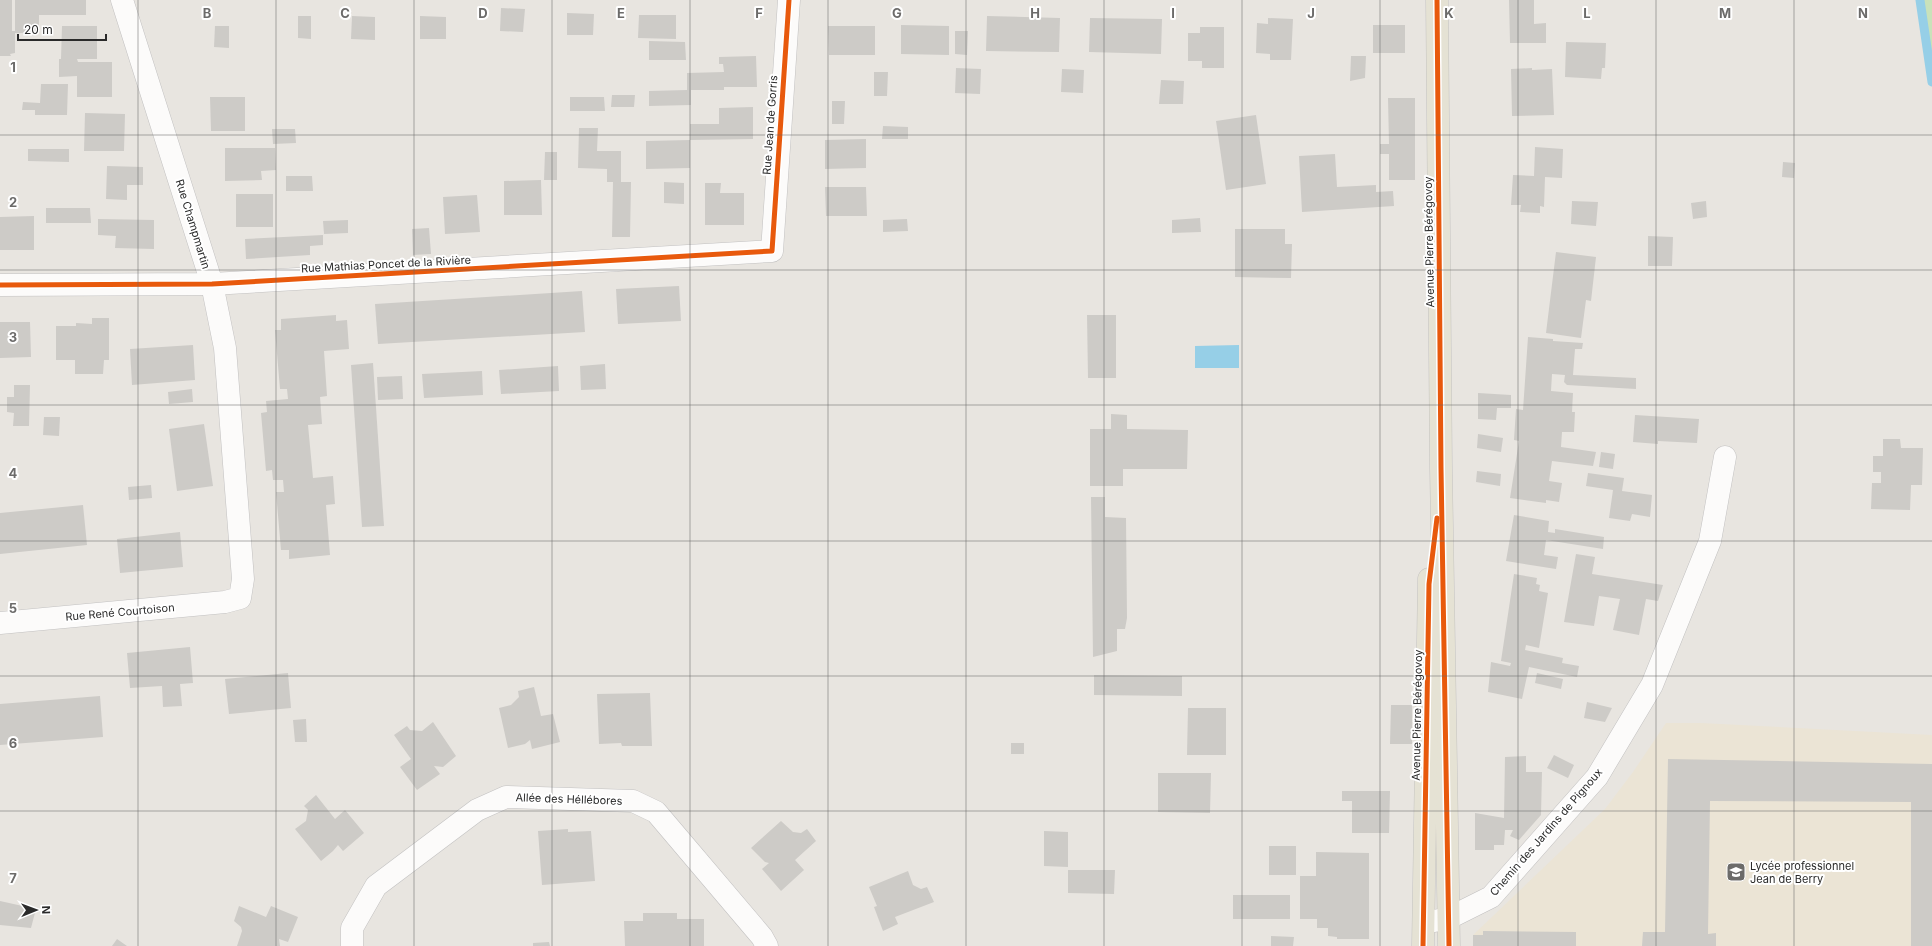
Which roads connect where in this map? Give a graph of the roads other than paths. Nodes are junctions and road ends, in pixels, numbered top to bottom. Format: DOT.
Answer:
graph roads {
  1 [pos="122,0"];
  2 [pos="789,0"];
  3 [pos="1437,0"];
  4 [pos="772,251"];
  5 [pos="212,284"];
  6 [pos="0,285"];
  7 [pos="1725,457"];
  8 [pos="1441,485"];
  9 [pos="240,598"];
  10 [pos="0,623"];
  11 [pos="1424,923"];
  12 [pos="1449,932"];
  13 [pos="352,946"];
  14 [pos="767,946"];
  15 [pos="1423,946"];
  1 -- 5 [label="street, Rue Champmartin"];
  2 -- 4 [label="street, Rue Jean de Gorris"];
  3 -- 8 [label="main road, Avenue Pierre Bérégovoy"];
  4 -- 5 [label="street, Rue Mathias Poncet de la Rivière"];
  5 -- 6 [label="street, Rue Mathias Poncet de la Rivière"];
  5 -- 9 [label="street, Rue Champmartin"];
  7 -- 12 [label="street, Chemin des Jardins de Pignoux"];
  8 -- 11 [label="main road, Avenue Pierre Bérégovoy"];
  8 -- 12 [label="main road, Avenue Pierre Bérégovoy"];
  9 -- 10 [label="street, Rue René Courtoison"];
  11 -- 12 [label="street, Chemin des Jardins de Pignoux"];
  11 -- 15 [label="main road, Avenue Pierre Bérégovoy"];
  13 -- 14 [label="street, Allée des Héllébores"];
}
